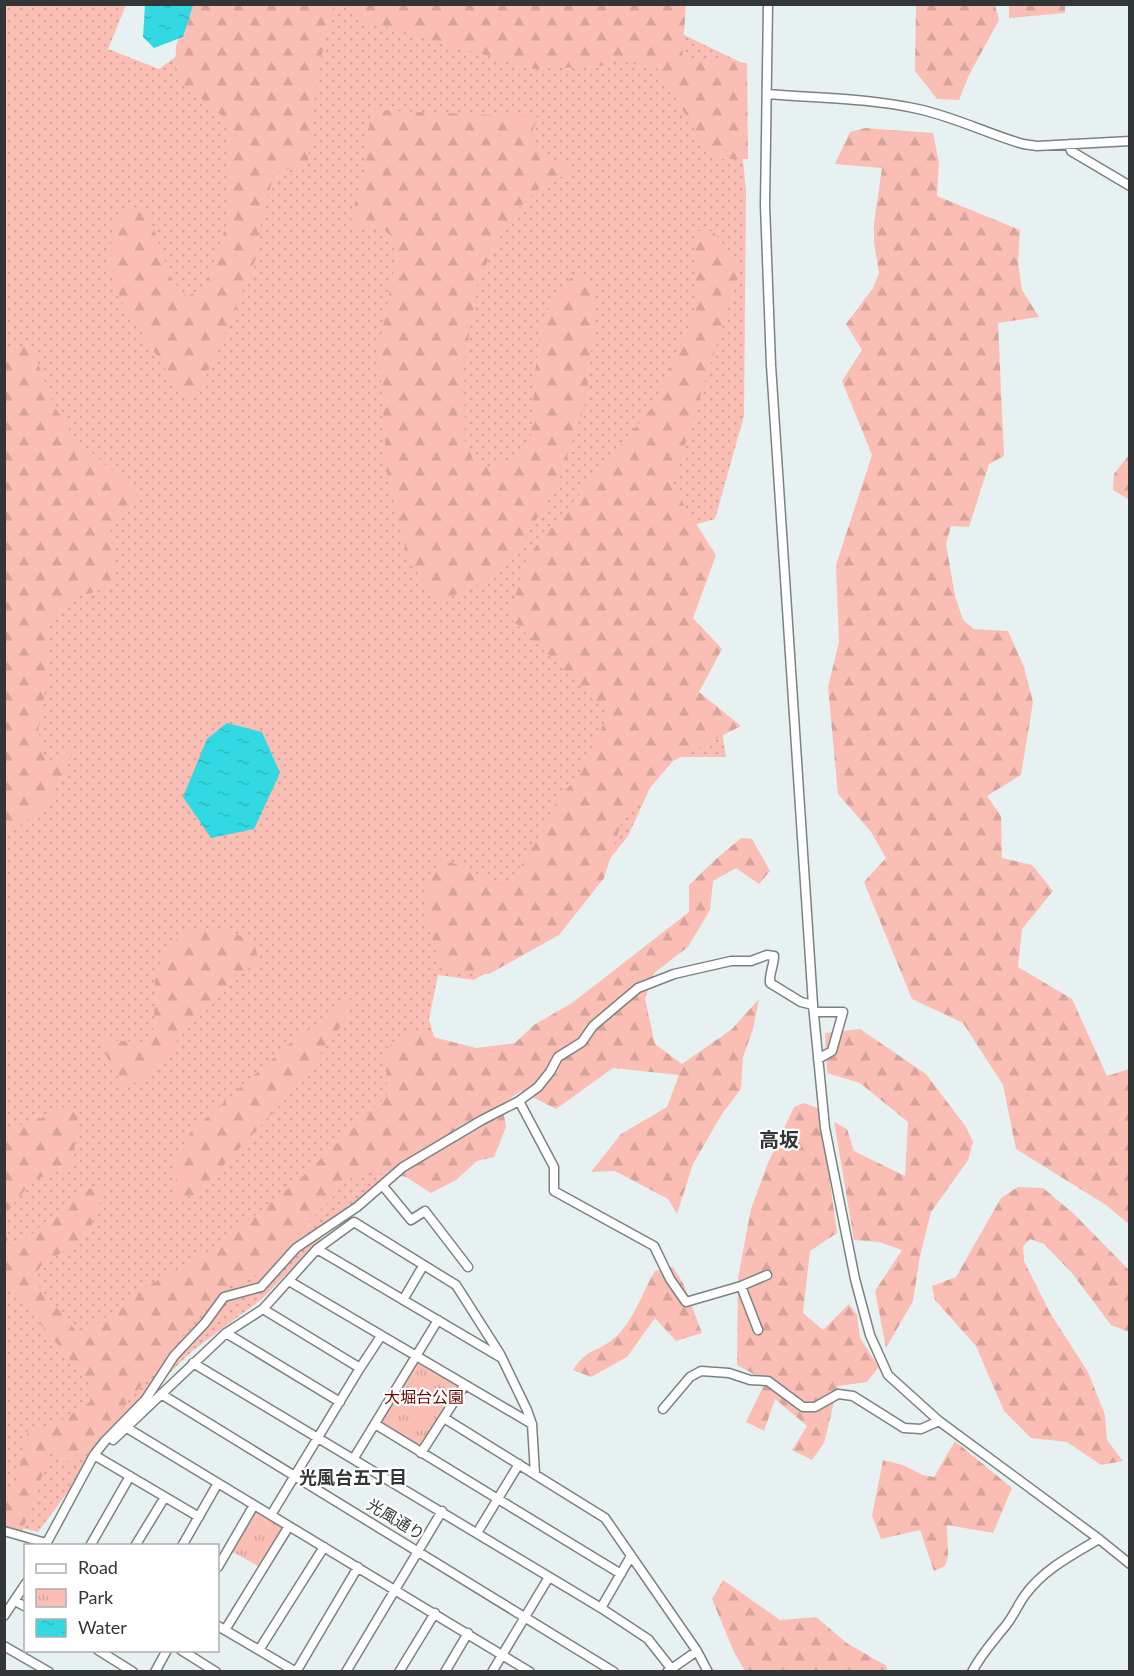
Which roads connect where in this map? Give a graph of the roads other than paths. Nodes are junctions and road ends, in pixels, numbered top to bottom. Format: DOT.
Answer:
graph roads {
  1 [pos="768,4"];
  2 [pos="767,94"];
  3 [pos="1130,141"];
  4 [pos="1069,144"];
  5 [pos="1130,186"];
  6 [pos="813,1008"];
  7 [pos="818,1059"];
  8 [pos="519,1101"];
  9 [pos="383,1186"];
  10 [pos="317,1249"];
  11 [pos="423,1266"];
  12 [pos="468,1267"];
  13 [pos="767,1275"];
  14 [pos="289,1281"];
  15 [pos="741,1286"];
  16 [pos="403,1300"];
  17 [pos="263,1309"];
  18 [pos="438,1320"];
  19 [pos="758,1330"];
  20 [pos="226,1333"];
  21 [pos="381,1336"];
  22 [pos="416,1356"];
  23 [pos="501,1358"];
  24 [pos="193,1363"];
  25 [pos="360,1368"];
  26 [pos="464,1386"];
  27 [pos="161,1394"];
  28 [pos="340,1402"];
  29 [pos="663,1409"];
  30 [pos="444,1418"];
  31 [pos="939,1421"];
  32 [pos="375,1424"];
  33 [pos="532,1424"];
  34 [pos="127,1428"];
  35 [pos="319,1437"];
  36 [pos="422,1453"];
  37 [pos="94,1455"];
  38 [pos="354,1458"];
  39 [pos="519,1464"];
  40 [pos="535,1474"];
  41 [pos="130,1476"];
  42 [pos="296,1476"];
  43 [pos="218,1483"];
  44 [pos="165,1497"];
  45 [pos="497,1499"];
  46 [pos="254,1505"];
  47 [pos="442,1511"];
  48 [pos="272,1515"];
  49 [pos="199,1517"];
  50 [pos="289,1526"];
  51 [pos="4,1532"];
  52 [pos="477,1533"];
  53 [pos="1099,1539"];
  54 [pos="45,1544"];
  55 [pos="91,1544"];
  56 [pos="136,1544"];
  57 [pos="183,1544"];
  58 [pos="324,1547"];
  59 [pos="418,1550"];
  60 [pos="631,1556"];
  61 [pos="1130,1564"];
  62 [pos="219,1565"];
  63 [pos="358,1567"];
  64 [pos="621,1574"];
  65 [pos="549,1577"];
  66 [pos="24,1586"];
  67 [pos="395,1589"];
  68 [pos="15,1601"];
  69 [pos="24,1606"];
  70 [pos="601,1608"];
  71 [pos="435,1613"];
  72 [pos="4,1616"];
  73 [pos="525,1616"];
  74 [pos="221,1628"];
  75 [pos="468,1633"];
  76 [pos="4,1646"];
  77 [pos="259,1650"];
  78 [pos="697,1651"];
  79 [pos="101,1652"];
  80 [pos="166,1652"];
  81 [pos="184,1652"];
  82 [pos="502,1654"];
  83 [pos="671,1670"];
  84 [pos="49,1671"];
  85 [pos="133,1671"];
  86 [pos="154,1671"];
  87 [pos="216,1671"];
  88 [pos="296,1671"];
  89 [pos="346,1671"];
  90 [pos="399,1671"];
  91 [pos="445,1671"];
  92 [pos="492,1671"];
  93 [pos="530,1671"];
  94 [pos="614,1671"];
  95 [pos="708,1671"];
  96 [pos="972,1671"];
  1 -- 2 [label="street"];
  2 -- 4 [label="street"];
  2 -- 6 [label="street"];
  3 -- 4 [label="street"];
  4 -- 5 [label="street"];
  6 -- 7 [label="street"];
  6 -- 7 [label="street"];
  6 -- 8 [label="street"];
  7 -- 31 [label="street"];
  8 -- 9 [label="street"];
  8 -- 15 [label="street"];
  9 -- 12 [label="street"];
  9 -- 37 [label="street"];
  10 -- 11 [label="street"];
  10 -- 14 [label="street"];
  10 -- 16 [label="street"];
  11 -- 16 [label="street"];
  11 -- 23 [label="street"];
  13 -- 15 [label="street"];
  14 -- 17 [label="street"];
  14 -- 21 [label="street"];
  15 -- 19 [label="street"];
  16 -- 18 [label="street"];
  17 -- 20 [label="street"];
  17 -- 25 [label="street"];
  18 -- 22 [label="street"];
  18 -- 23 [label="street"];
  20 -- 24 [label="street"];
  20 -- 28 [label="street"];
  21 -- 22 [label="street"];
  21 -- 25 [label="street"];
  22 -- 26 [label="street"];
  22 -- 32 [label="street"];
  23 -- 33 [label="street"];
  24 -- 27 [label="street"];
  24 -- 35 [label="street"];
  25 -- 28 [label="street"];
  26 -- 30 [label="street"];
  26 -- 33 [label="street"];
  27 -- 34 [label="street"];
  27 -- 42 [label="street, 光風通り"];
  28 -- 35 [label="street"];
  29 -- 31 [label="street"];
  30 -- 36 [label="street"];
  30 -- 39 [label="street"];
  31 -- 53 [label="street"];
  32 -- 36 [label="street"];
  32 -- 38 [label="street"];
  33 -- 40 [label="street"];
  34 -- 37 [label="street"];
  34 -- 43 [label="street"];
  35 -- 38 [label="street"];
  35 -- 42 [label="street"];
  36 -- 45 [label="street"];
  37 -- 41 [label="street"];
  37 -- 54 [label="street"];
  38 -- 47 [label="street"];
  39 -- 40 [label="street"];
  39 -- 45 [label="street"];
  40 -- 60 [label="street"];
  41 -- 44 [label="street"];
  41 -- 55 [label="street"];
  42 -- 48 [label="street"];
  42 -- 59 [label="street, 光風通り"];
  43 -- 46 [label="street"];
  43 -- 49 [label="street"];
  44 -- 49 [label="street"];
  44 -- 56 [label="street"];
  45 -- 52 [label="street"];
  45 -- 64 [label="street"];
  46 -- 48 [label="street"];
  46 -- 62 [label="street"];
  47 -- 52 [label="street"];
  47 -- 59 [label="street"];
  48 -- 50 [label="street"];
  49 -- 57 [label="street"];
  50 -- 58 [label="street"];
  50 -- 74 [label="street"];
  51 -- 54 [label="street"];
  52 -- 65 [label="street"];
  53 -- 61 [label="street"];
  53 -- 96 [label="street"];
  58 -- 63 [label="street"];
  58 -- 77 [label="street"];
  59 -- 67 [label="street"];
  59 -- 73 [label="street, 光風通り"];
  60 -- 64 [label="street"];
  60 -- 78 [label="street"];
  63 -- 67 [label="street"];
  63 -- 88 [label="street"];
  64 -- 70 [label="street"];
  65 -- 70 [label="street"];
  65 -- 73 [label="street"];
  66 -- 68 [label="street"];
  67 -- 71 [label="street"];
  67 -- 89 [label="street"];
  68 -- 69 [label="street"];
  68 -- 72 [label="street"];
  70 -- 83 [label="street"];
  71 -- 75 [label="street"];
  71 -- 90 [label="street"];
  73 -- 82 [label="street"];
  73 -- 94 [label="street, 光風通り"];
  74 -- 77 [label="street"];
  75 -- 82 [label="street"];
  75 -- 91 [label="street"];
  76 -- 84 [label="street"];
  77 -- 88 [label="street"];
  78 -- 83 [label="street"];
  78 -- 95 [label="street"];
  79 -- 85 [label="street"];
  80 -- 86 [label="street"];
  81 -- 87 [label="street"];
  82 -- 92 [label="street"];
  82 -- 93 [label="street"];
}
